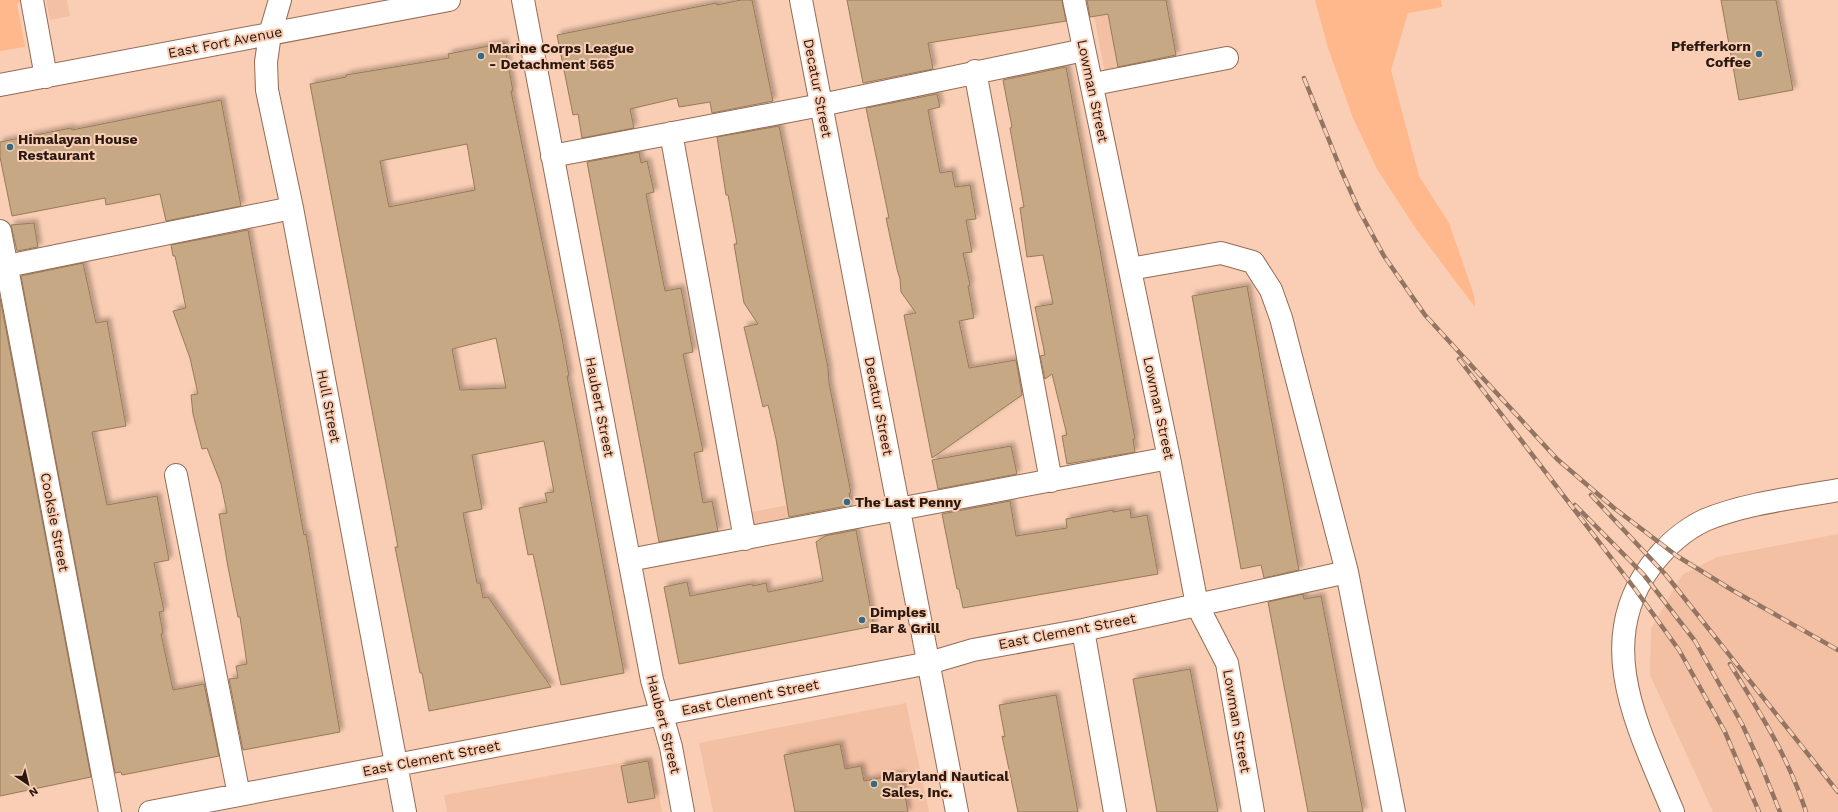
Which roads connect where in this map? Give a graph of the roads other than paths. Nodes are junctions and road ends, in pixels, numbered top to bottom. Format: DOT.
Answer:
graph roads {
  1 [pos="32,0"];
  2 [pos="280,0"];
  3 [pos="523,0"];
  4 [pos="802,0"];
  5 [pos="1074,0"];
  6 [pos="437,1"];
  7 [pos="270,34"];
  8 [pos="1084,50"];
  9 [pos="1227,58"];
  10 [pos="975,71"];
  11 [pos="46,77"];
  12 [pos="1104,82"];
  13 [pos="0,85"];
  14 [pos="821,105"];
  15 [pos="671,133"];
  16 [pos="552,156"];
  17 [pos="292,208"];
  18 [pos="0,231"];
  19 [pos="6,266"];
  20 [pos="1130,269"];
  21 [pos="1169,458"];
  22 [pos="176,475"];
  23 [pos="1051,481"];
  24 [pos="1838,490"];
  25 [pos="899,509"];
  26 [pos="745,539"];
  27 [pos="629,560"];
  28 [pos="1347,572"];
  29 [pos="1197,605"];
  30 [pos="1083,630"];
  31 [pos="929,663"];
  32 [pos="662,714"];
  33 [pos="396,765"];
  34 [pos="227,802"];
  35 [pos="110,812"];
  36 [pos="150,812"];
  37 [pos="405,812"];
  38 [pos="683,812"];
  39 [pos="957,812"];
  40 [pos="1115,812"];
  41 [pos="1253,812"];
  42 [pos="1394,812"];
  43 [pos="1673,812"];
  1 -- 11 [label="street"];
  2 -- 7 [label="street, Hull Street"];
  3 -- 16 [label="street, Haubert Street"];
  4 -- 14 [label="street, Decatur Street"];
  5 -- 8 [label="street, Lowman Street"];
  6 -- 7 [label="street, East Fort Avenue"];
  7 -- 11 [label="street, East Fort Avenue"];
  7 -- 17 [label="street, Hull Street"];
  8 -- 10 [label="street"];
  8 -- 20 [label="street, Lowman Street"];
  9 -- 12 [label="street"];
  10 -- 14 [label="street"];
  10 -- 23 [label="street"];
  11 -- 13 [label="street, East Fort Avenue"];
  14 -- 15 [label="street"];
  14 -- 25 [label="street, Decatur Street"];
  15 -- 16 [label="street"];
  15 -- 26 [label="street"];
  16 -- 27 [label="street, Haubert Street"];
  17 -- 19 [label="street"];
  17 -- 33 [label="street, Hull Street"];
  18 -- 19 [label="street, Cooksie Street"];
  19 -- 35 [label="street, Cooksie Street"];
  20 -- 21 [label="street, Lowman Street"];
  20 -- 28 [label="street"];
  21 -- 23 [label="street"];
  21 -- 29 [label="street, Lowman Street"];
  22 -- 34 [label="street"];
  23 -- 25 [label="street"];
  24 -- 43 [label="street"];
  25 -- 26 [label="street"];
  25 -- 31 [label="street, Decatur Street"];
  26 -- 27 [label="street"];
  27 -- 32 [label="street, Haubert Street"];
  28 -- 29 [label="street, East Clement Street"];
  28 -- 42 [label="street"];
  29 -- 30 [label="street, East Clement Street"];
  29 -- 41 [label="street, Lowman Street"];
  30 -- 31 [label="street, East Clement Street"];
  30 -- 40 [label="street"];
  31 -- 32 [label="street, East Clement Street"];
  31 -- 39 [label="street, Decatur Street"];
  32 -- 33 [label="street, East Clement Street"];
  32 -- 38 [label="street, Haubert Street"];
  33 -- 34 [label="street, East Clement Street"];
  33 -- 37 [label="street, Hull Street"];
  34 -- 36 [label="street, East Clement Street"];
}
